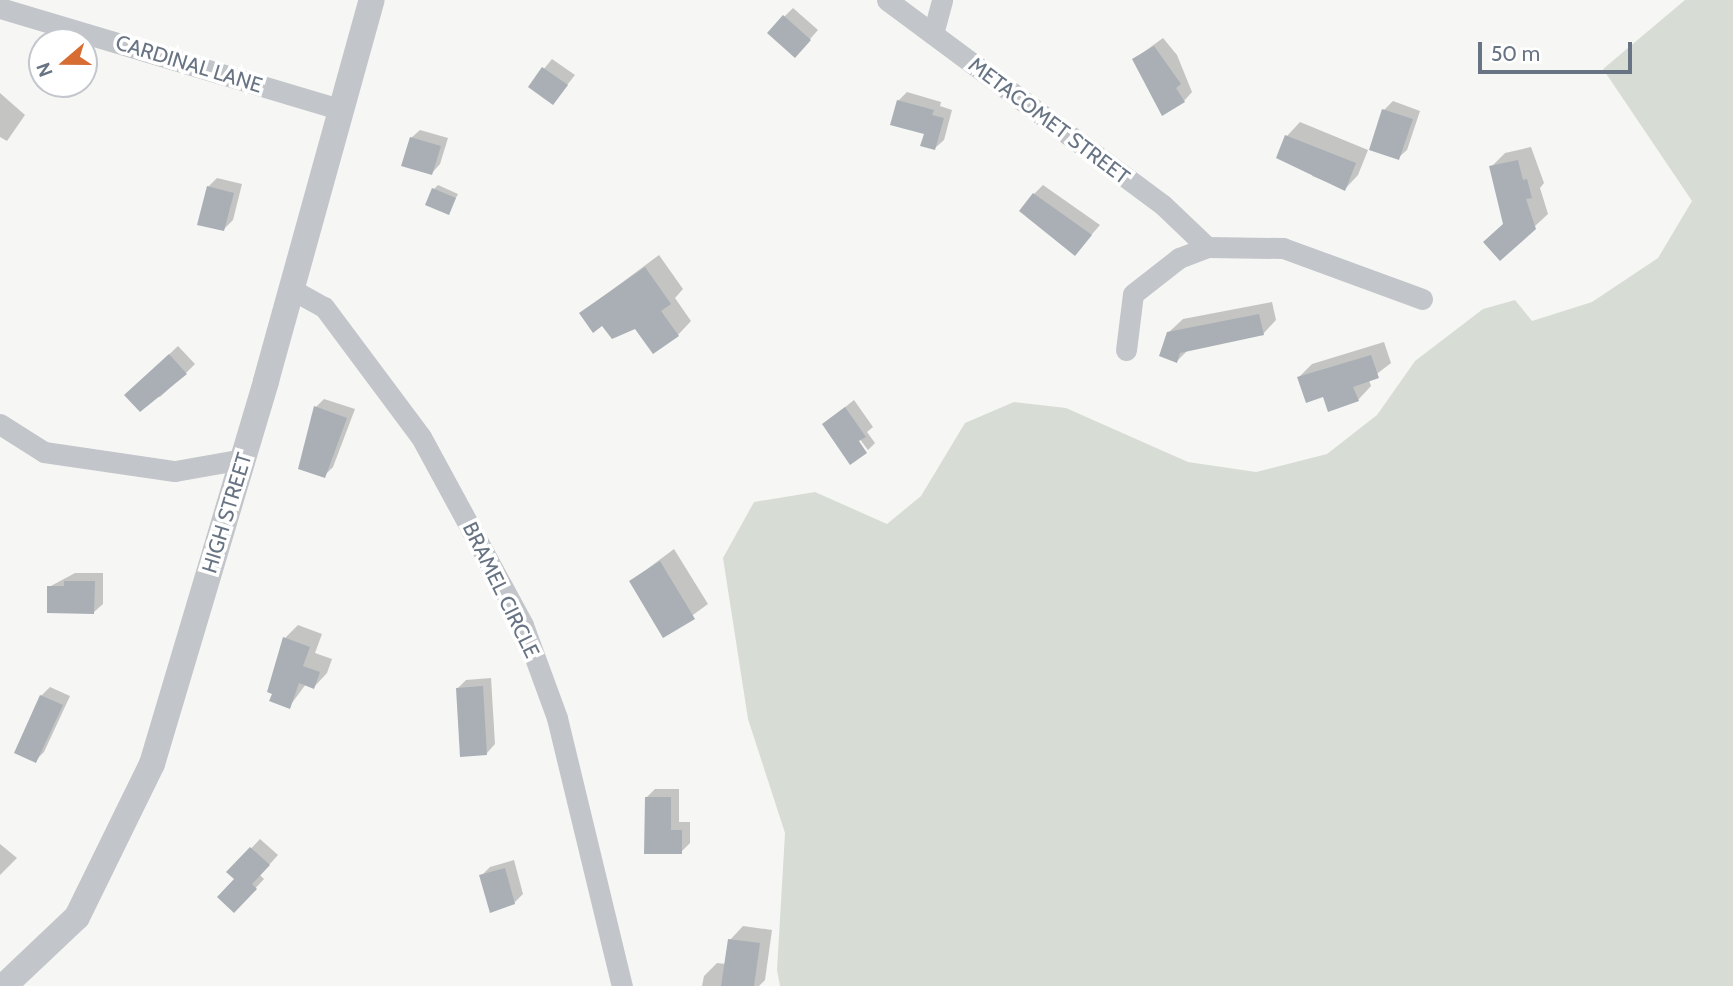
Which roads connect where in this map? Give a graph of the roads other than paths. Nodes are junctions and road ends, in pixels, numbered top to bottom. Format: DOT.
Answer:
graph roads {
  1 [pos="372,0"];
  2 [pos="887,0"];
  3 [pos="942,0"];
  4 [pos="0,8"];
  5 [pos="933,34"];
  6 [pos="339,109"];
  7 [pos="1207,247"];
  8 [pos="291,289"];
  9 [pos="1422,299"];
  10 [pos="1126,350"];
  11 [pos="0,424"];
  12 [pos="243,459"];
  13 [pos="4,986"];
  14 [pos="622,986"];
  1 -- 6 [label="street, HIGH STREET"];
  2 -- 5 [label="street, METACOMET STREET"];
  3 -- 5 [label="street"];
  4 -- 6 [label="street, CARDINAL LANE"];
  5 -- 7 [label="street, METACOMET STREET"];
  6 -- 8 [label="street, HIGH STREET"];
  7 -- 9 [label="street"];
  7 -- 10 [label="street"];
  8 -- 12 [label="street, HIGH STREET"];
  8 -- 14 [label="street, BRAMEL CIRCLE"];
  11 -- 12 [label="street"];
  12 -- 13 [label="street, HIGH STREET"];
}
